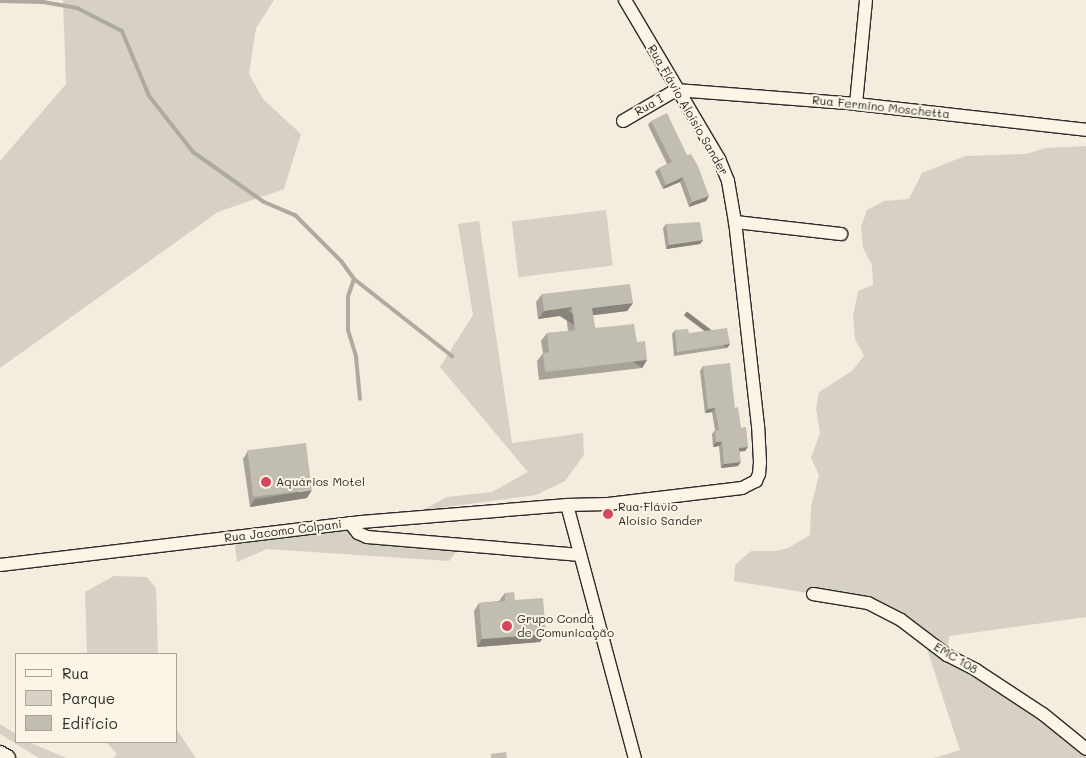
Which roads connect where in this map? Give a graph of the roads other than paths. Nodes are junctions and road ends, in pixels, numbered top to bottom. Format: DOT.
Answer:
graph roads {
  1 [pos="625,0"];
  2 [pos="866,0"];
  3 [pos="676,90"];
  4 [pos="856,104"];
  5 [pos="623,121"];
  6 [pos="1086,130"];
  7 [pos="735,222"];
  8 [pos="841,234"];
  9 [pos="568,505"];
  10 [pos="356,522"];
  11 [pos="580,555"];
  12 [pos="0,565"];
  13 [pos="813,594"];
  14 [pos="1086,749"];
  15 [pos="0,754"];
  16 [pos="7,758"];
  17 [pos="635,758"];
  1 -- 3 [label="street, Rua Flávio Aloísio Sander"];
  2 -- 4 [label="street"];
  3 -- 4 [label="street, Rua Fermino Moschetta"];
  3 -- 5 [label="street, Rua I"];
  3 -- 7 [label="street, Rua Flávio Aloísio Sander"];
  4 -- 6 [label="street, Rua Fermino Moschetta"];
  7 -- 8 [label="street"];
  7 -- 9 [label="street, Rua Flávio Aloísio Sander"];
  9 -- 10 [label="street, Rua Jacomo Colpani"];
  9 -- 11 [label="street"];
  10 -- 11 [label="street"];
  10 -- 12 [label="street, Rua Jacomo Colpani"];
  11 -- 17 [label="street"];
  13 -- 14 [label="street, EMC 108"];
  15 -- 16 [label="main road"];
}
